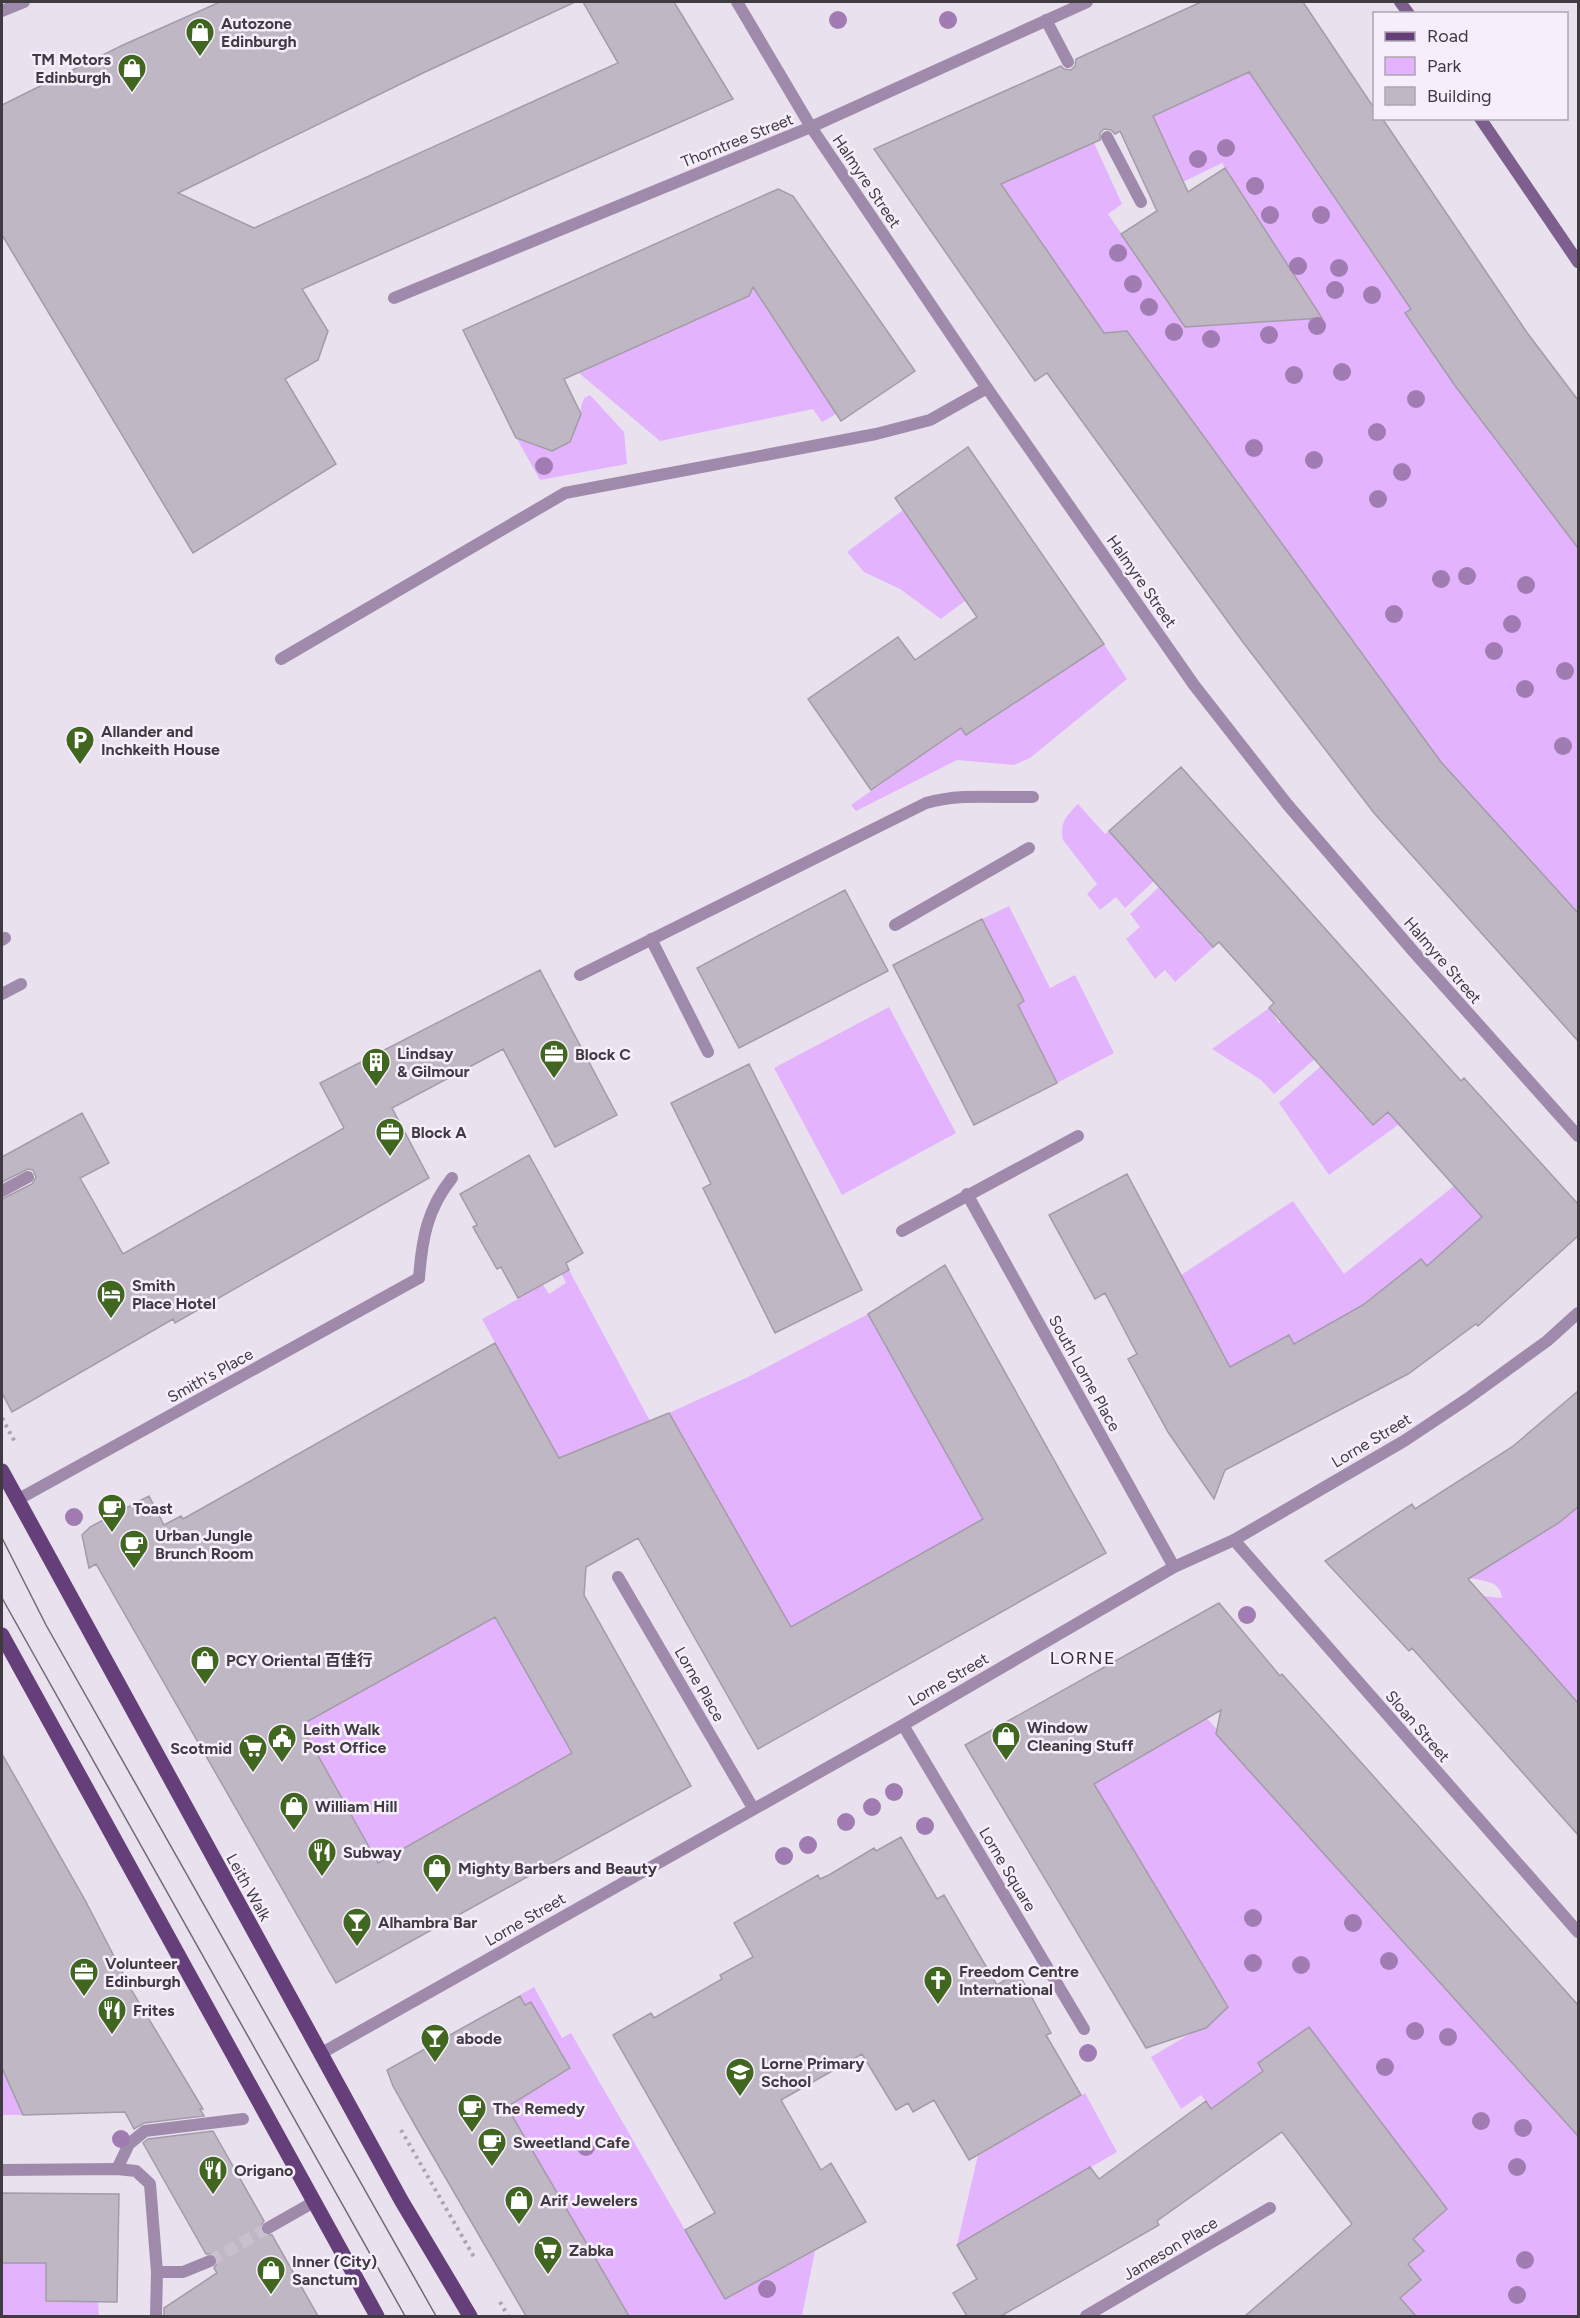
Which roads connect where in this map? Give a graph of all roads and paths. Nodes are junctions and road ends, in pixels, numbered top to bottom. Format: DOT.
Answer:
graph roads {
  1 [pos="24,2"];
  2 [pos="737,2"];
  3 [pos="1087,2"];
  4 [pos="2,11"];
  5 [pos="1046,20"];
  6 [pos="1068,62"];
  7 [pos="1481,120"];
  8 [pos="811,127"];
  9 [pos="1107,137"];
  10 [pos="1141,202"];
  11 [pos="1578,262"];
  12 [pos="394,298"];
  13 [pos="987,388"];
  14 [pos="281,659"];
  15 [pos="1033,797"];
  16 [pos="1029,848"];
  17 [pos="895,926"];
  18 [pos="651,939"];
  19 [pos="579,975"];
  20 [pos="21,984"];
  21 [pos="2,994"];
  22 [pos="708,1052"];
  23 [pos="1078,1136"];
  24 [pos="1578,1136"];
  25 [pos="28,1177"];
  26 [pos="452,1178"];
  27 [pos="2,1191"];
  28 [pos="968,1194"];
  29 [pos="902,1231"];
  30 [pos="1578,1313"];
  31 [pos="2,1471"];
  32 [pos="17,1500"];
  33 [pos="1234,1540"];
  34 [pos="1174,1568"];
  35 [pos="618,1577"];
  36 [pos="4,1646"];
  37 [pos="903,1725"];
  38 [pos="753,1808"];
  39 [pos="1578,1932"];
  40 [pos="1084,2030"];
  41 [pos="321,2054"];
  42 [pos="243,2119"];
  43 [pos="117,2169"];
  44 [pos="2,2170"];
  45 [pos="312,2203"];
  46 [pos="1270,2208"];
  47 [pos="268,2228"];
  48 [pos="210,2261"];
  49 [pos="158,2272"];
  50 [pos="156,2316"];
  51 [pos="376,2316"];
  52 [pos="470,2316"];
  53 [pos="1086,2316"];
  1 -- 4 [label="street"];
  2 -- 8 [label="street, Halmyre Street"];
  3 -- 5 [label="street, Thorntree Street"];
  5 -- 6 [label="street"];
  5 -- 8 [label="street, Thorntree Street"];
  7 -- 11 [label="street"];
  8 -- 12 [label="street, Thorntree Street"];
  8 -- 13 [label="street, Halmyre Street"];
  9 -- 10 [label="street"];
  13 -- 14 [label="street"];
  13 -- 24 [label="street, Halmyre Street"];
  15 -- 18 [label="street"];
  16 -- 17 [label="street"];
  18 -- 19 [label="street"];
  18 -- 22 [label="street"];
  20 -- 21 [label="street"];
  23 -- 28 [label="street"];
  25 -- 27 [label="street"];
  26 -- 32 [label="street, Smith's Place"];
  28 -- 29 [label="street"];
  28 -- 34 [label="street, South Lorne Place"];
  30 -- 33 [label="street, Lorne Street"];
  31 -- 32 [label="main road, Leith Walk"];
  32 -- 41 [label="main road, Leith Walk"];
  33 -- 34 [label="street, Lorne Street"];
  33 -- 39 [label="street, Sloan Street"];
  34 -- 37 [label="street, Lorne Street"];
  35 -- 38 [label="street, Lorne Place"];
  36 -- 45 [label="main road"];
  37 -- 38 [label="street, Lorne Street"];
  37 -- 40 [label="street, Lorne Square"];
  38 -- 41 [label="street, Lorne Street"];
  41 -- 52 [label="main road, Leith Walk"];
  42 -- 43 [label="street"];
  43 -- 44 [label="street"];
  43 -- 49 [label="street"];
  45 -- 47 [label="street"];
  45 -- 51 [label="main road"];
  46 -- 53 [label="street, Jameson Place"];
  48 -- 49 [label="street"];
  49 -- 50 [label="street"];
}
